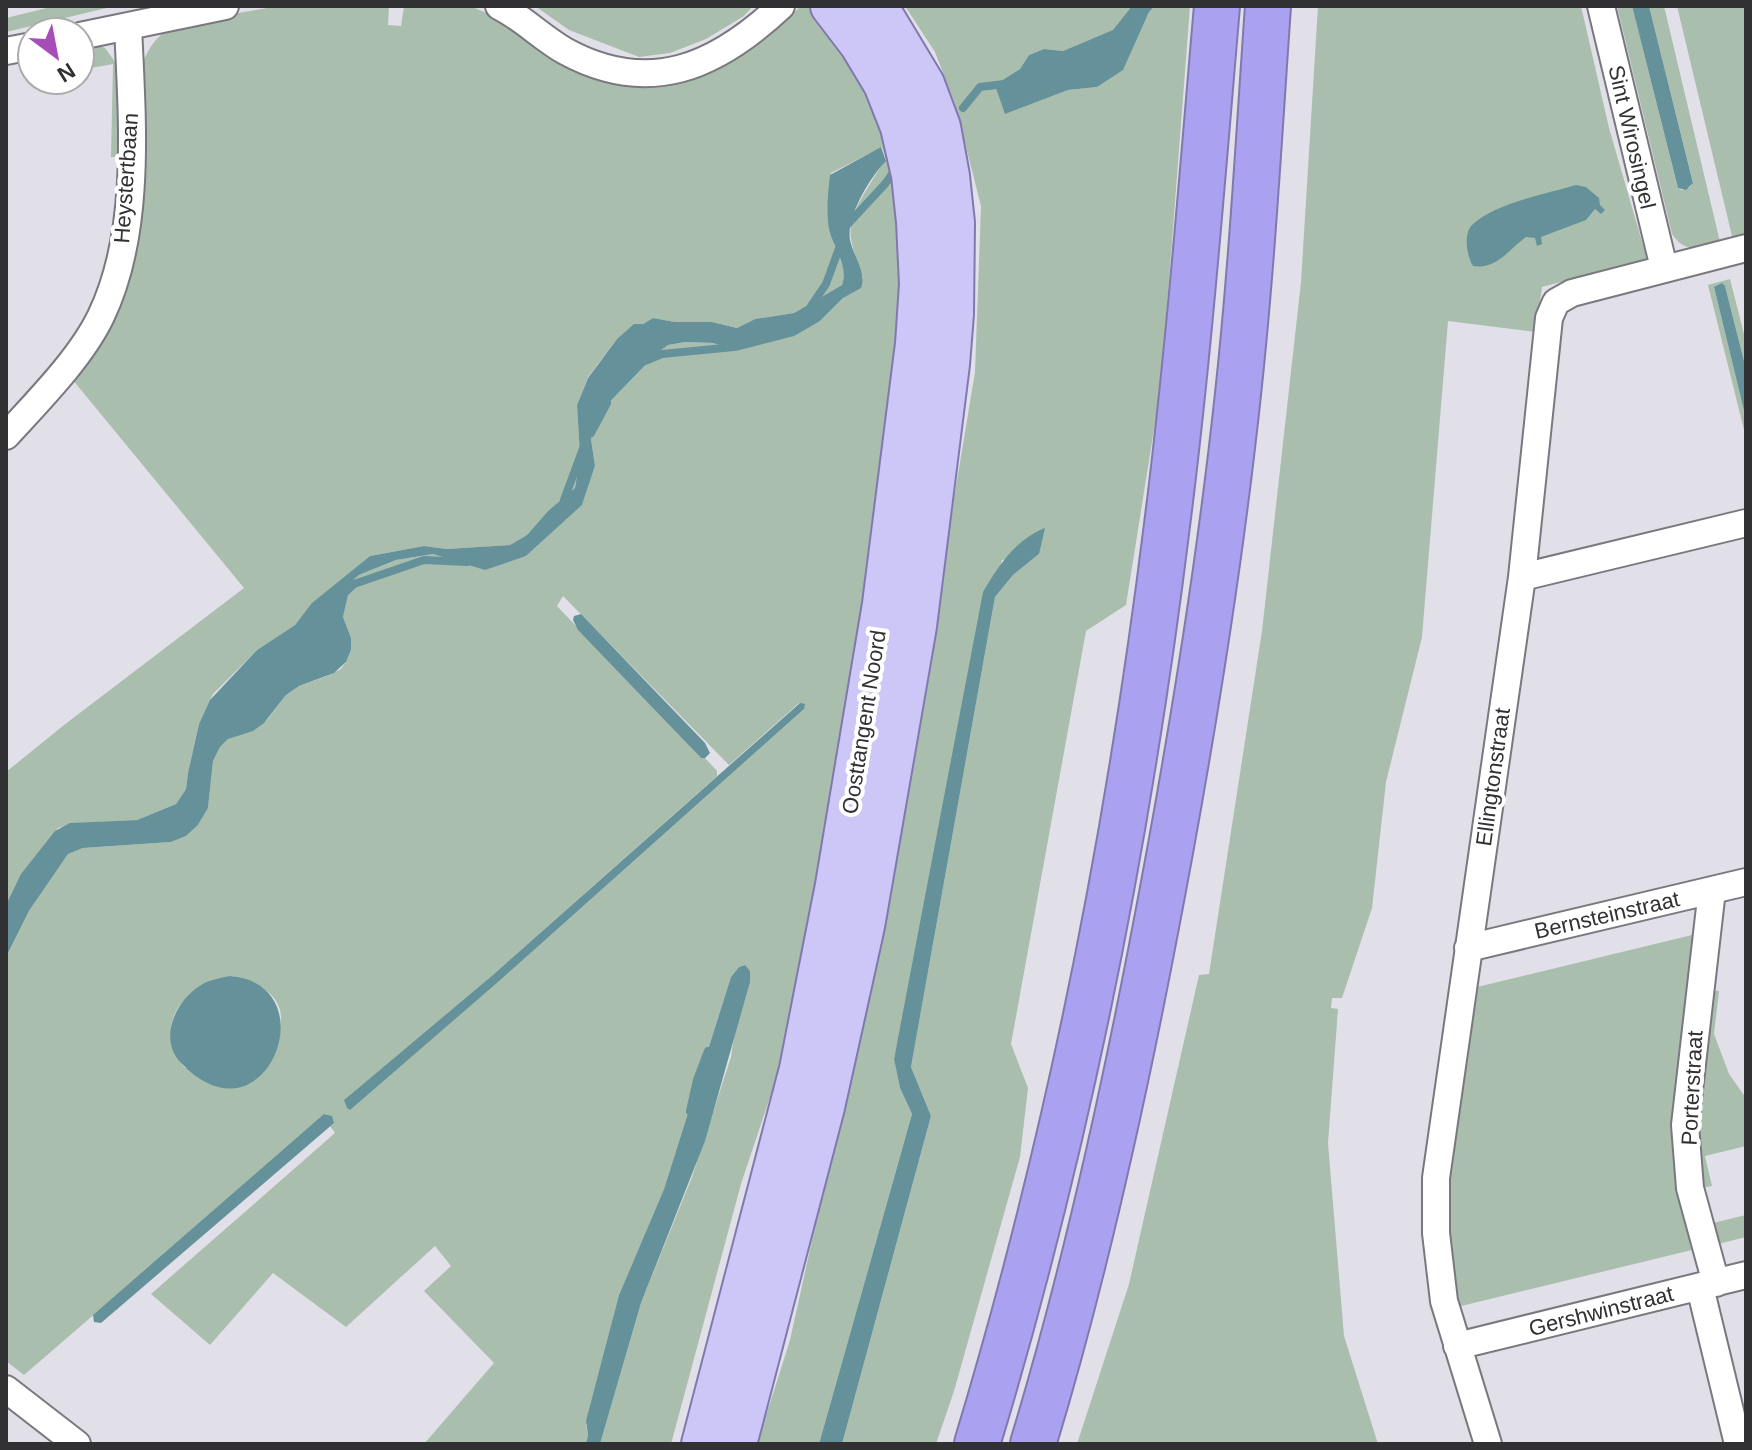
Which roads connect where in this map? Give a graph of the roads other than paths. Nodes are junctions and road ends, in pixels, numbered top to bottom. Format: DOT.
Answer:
graph roads {
  1 [pos="225,6"];
  2 [pos="499,6"];
  3 [pos="831,6"];
  4 [pos="877,6"];
  5 [pos="1217,6"];
  6 [pos="1268,6"];
  7 [pos="1601,6"];
  8 [pos="776,11"];
  9 [pos="128,26"];
  10 [pos="96,33"];
  11 [pos="1746,248"];
  12 [pos="1664,268"];
  13 [pos="6,436"];
  14 [pos="1746,523"];
  15 [pos="1522,577"];
  16 [pos="1746,882"];
  17 [pos="1712,890"];
  18 [pos="1468,948"];
  19 [pos="1746,1275"];
  20 [pos="1708,1285"];
  21 [pos="1457,1346"];
  22 [pos="6,1389"];
  23 [pos="77,1444"];
  24 [pos="702,1444"];
  25 [pos="736,1444"];
  26 [pos="977,1444"];
  27 [pos="1033,1444"];
  28 [pos="1488,1444"];
  29 [pos="1738,1444"];
  1 -- 9 [label="street"];
  2 -- 8 [label="street"];
  3 -- 24 [label="main road, Oosttangent Noord"];
  4 -- 25 [label="main road, Oosttangent Noord"];
  5 -- 26 [label="highway"];
  6 -- 27 [label="highway"];
  7 -- 12 [label="street, Sint Wirosingel"];
  9 -- 10 [label="street"];
  9 -- 13 [label="street, Heystertbaan"];
  11 -- 12 [label="street, Ellingtonstraat"];
  12 -- 15 [label="street, Ellingtonstraat"];
  14 -- 15 [label="street"];
  15 -- 18 [label="street, Ellingtonstraat"];
  16 -- 17 [label="street, Bernsteinstraat"];
  17 -- 18 [label="street, Bernsteinstraat"];
  17 -- 20 [label="street, Porterstraat"];
  18 -- 21 [label="street, Ellingtonstraat"];
  19 -- 20 [label="street, Gershwinstraat"];
  20 -- 21 [label="street, Gershwinstraat"];
  20 -- 29 [label="street, Porterstraat"];
  21 -- 28 [label="street, Ellingtonstraat"];
  22 -- 23 [label="street"];
}
